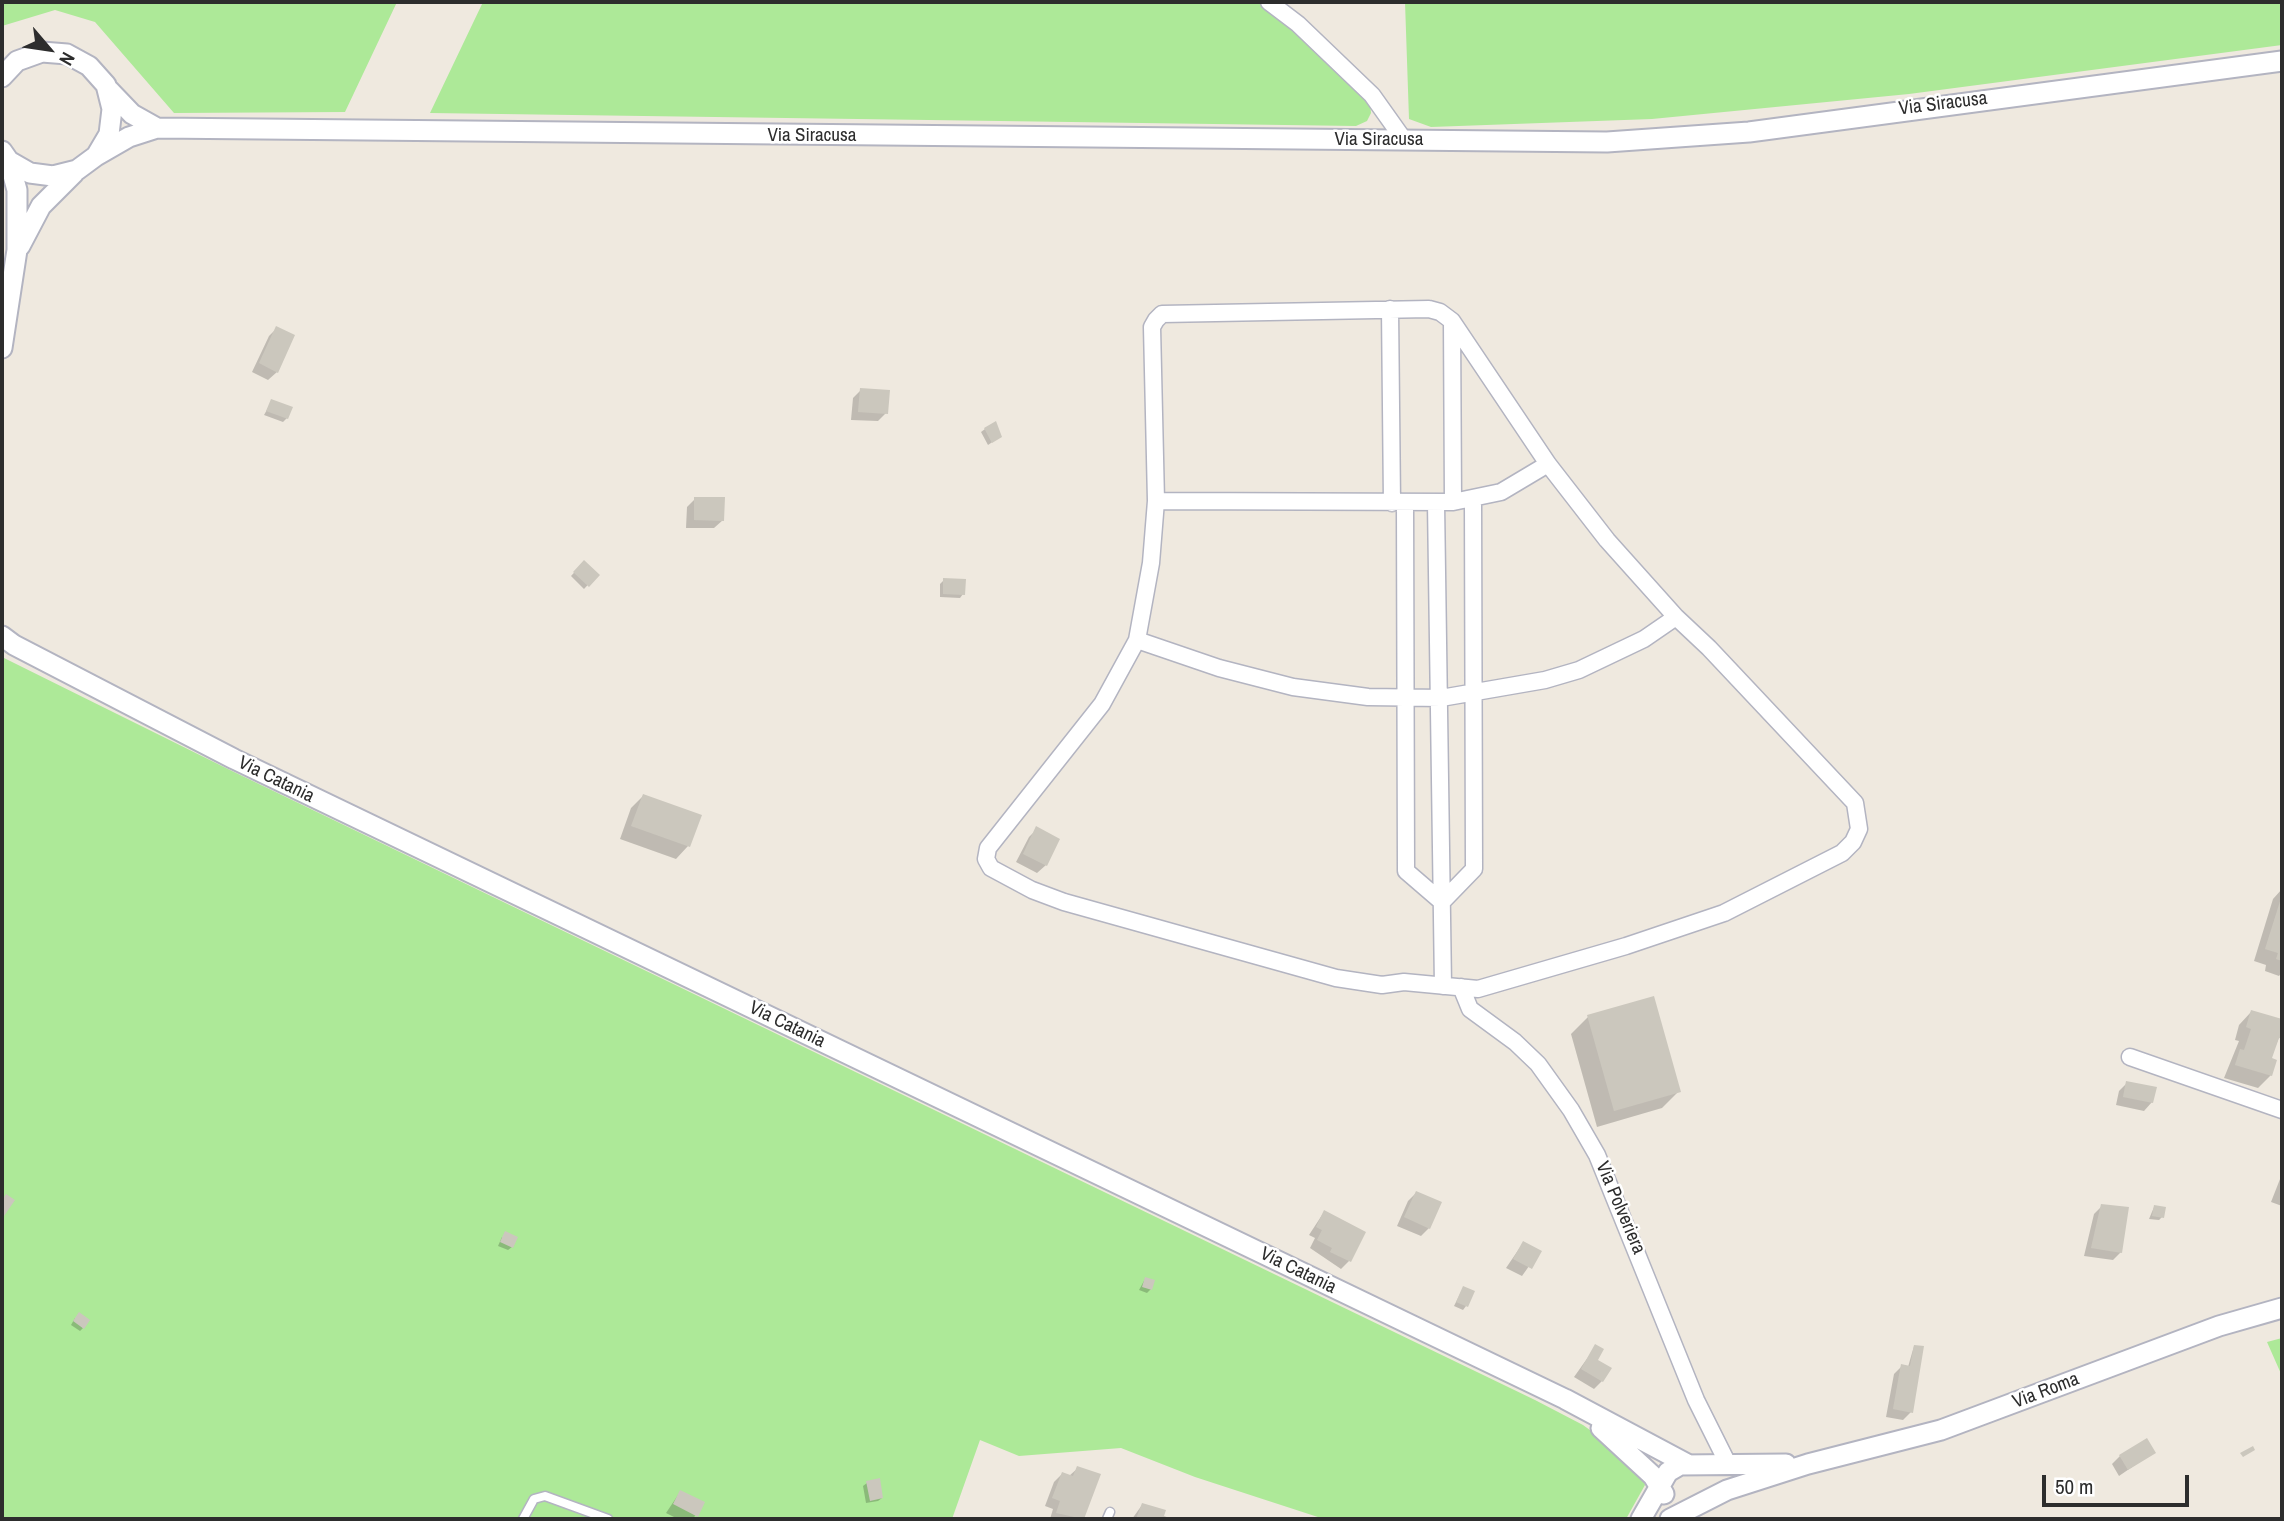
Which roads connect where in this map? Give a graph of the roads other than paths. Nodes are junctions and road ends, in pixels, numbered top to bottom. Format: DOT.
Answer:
graph roads {
  1 [pos="1269,2"];
  2 [pos="2282,61"];
  3 [pos="2,77"];
  4 [pos="106,85"];
  5 [pos="157,128"];
  6 [pos="1404,140"];
  7 [pos="5,156"];
  8 [pos="96,156"];
  9 [pos="77,170"];
  10 [pos="18,250"];
  11 [pos="1390,309"];
  12 [pos="1451,321"];
  13 [pos="2,348"];
  14 [pos="1548,464"];
  15 [pos="1156,500"];
  16 [pos="1473,500"];
  17 [pos="1399,503"];
  18 [pos="1445,503"];
  19 [pos="1676,617"];
  20 [pos="1138,639"];
  21 [pos="8,640"];
  22 [pos="1473,693"];
  23 [pos="1441,698"];
  24 [pos="1406,699"];
  25 [pos="1442,902"];
  26 [pos="1443,985"];
  27 [pos="1461,987"];
  28 [pos="2130,1057"];
  29 [pos="2282,1110"];
  30 [pos="2282,1308"];
  31 [pos="1565,1399"];
  32 [pos="1728,1464"];
  33 [pos="1808,1464"];
  34 [pos="1689,1465"];
  35 [pos="1663,1486"];
  36 [pos="1691,1506"];
  37 [pos="523,1519"];
  38 [pos="608,1519"];
  39 [pos="1641,1519"];
  40 [pos="1670,1519"];
  1 -- 6 [label="street"];
  2 -- 6 [label="street, Via Siracusa"];
  3 -- 4 [label="street"];
  4 -- 5 [label="street"];
  4 -- 8 [label="street"];
  5 -- 6 [label="street, Via Siracusa"];
  5 -- 8 [label="street"];
  7 -- 9 [label="street"];
  7 -- 10 [label="street"];
  8 -- 9 [label="street"];
  9 -- 10 [label="street"];
  10 -- 13 [label="street"];
  11 -- 12 [label="street"];
  11 -- 15 [label="street"];
  11 -- 17 [label="street"];
  12 -- 14 [label="street"];
  12 -- 18 [label="street"];
  14 -- 16 [label="street"];
  14 -- 19 [label="street"];
  15 -- 17 [label="street"];
  15 -- 20 [label="street"];
  16 -- 18 [label="street"];
  16 -- 22 [label="street"];
  17 -- 18 [label="street"];
  17 -- 24 [label="street"];
  18 -- 23 [label="street"];
  19 -- 22 [label="street"];
  19 -- 27 [label="street"];
  20 -- 24 [label="street"];
  20 -- 26 [label="street"];
  21 -- 31 [label="street, Via Catania"];
  22 -- 23 [label="street"];
  22 -- 25 [label="street"];
  23 -- 24 [label="street"];
  23 -- 25 [label="street"];
  24 -- 25 [label="street"];
  25 -- 26 [label="street"];
  26 -- 27 [label="street"];
  27 -- 32 [label="street, Via Polveriera"];
  28 -- 29 [label="street"];
  30 -- 33 [label="street, Via Roma"];
  31 -- 34 [label="street"];
  31 -- 35 [label="street"];
  32 -- 33 [label="street"];
  32 -- 34 [label="street"];
  33 -- 36 [label="street"];
  34 -- 35 [label="street"];
  34 -- 36 [label="street"];
  35 -- 36 [label="street"];
  35 -- 39 [label="street"];
  36 -- 40 [label="street"];
  37 -- 38 [label="lane"];
}
